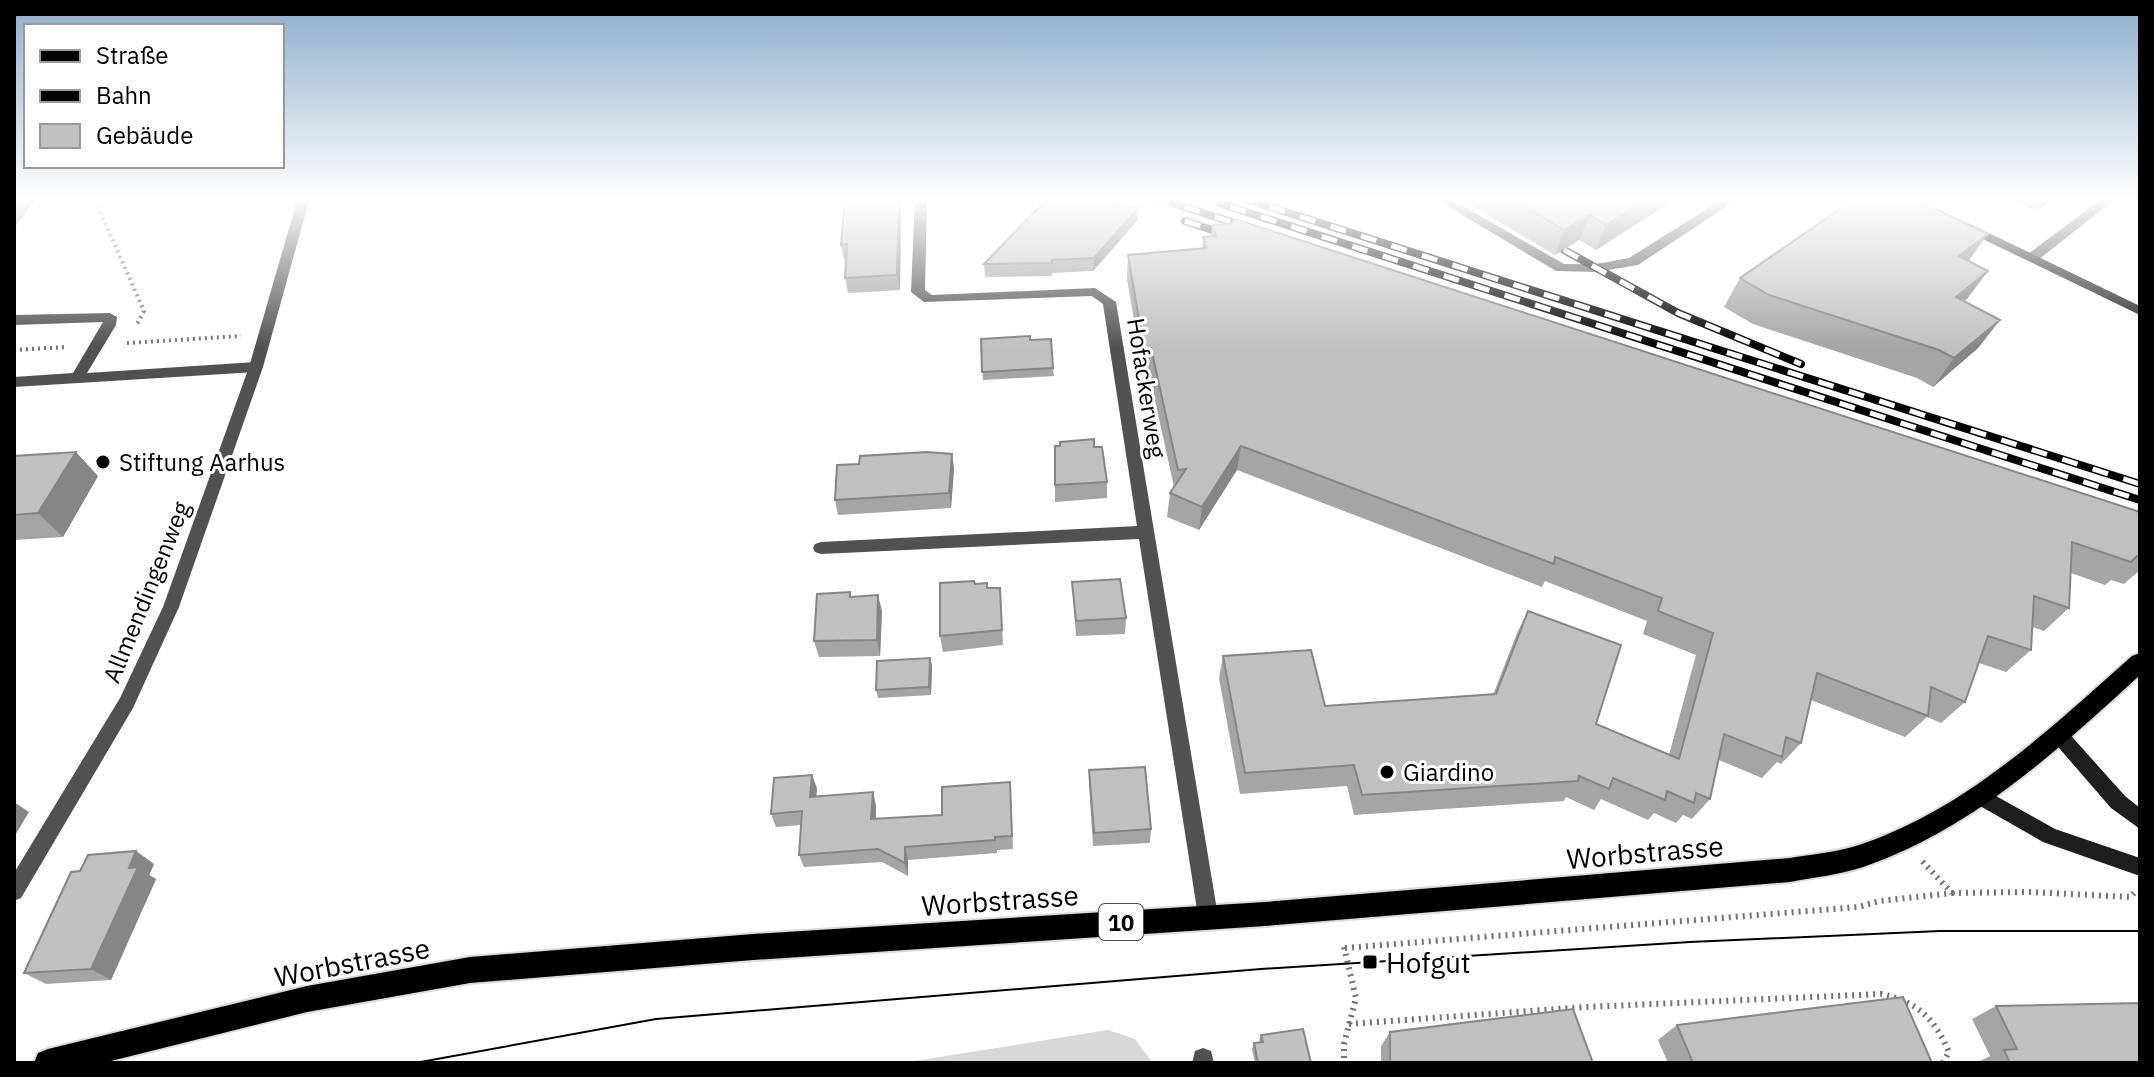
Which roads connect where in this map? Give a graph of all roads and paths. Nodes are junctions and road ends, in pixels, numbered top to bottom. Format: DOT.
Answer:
graph roads {
  1 [pos="116,247"];
  2 [pos="290,247"];
  3 [pos="919,247"];
  4 [pos="1525,247"];
  5 [pos="1656,247"];
  6 [pos="2012,247"];
  7 [pos="2046,247"];
  8 [pos="2033,257"];
  9 [pos="2140,311"];
  10 [pos="14,320"];
  11 [pos="126,343"];
  12 [pos="256,367"];
  13 [pos="77,378"];
  14 [pos="14,382"];
  15 [pos="1146,532"];
  16 [pos="821,548"];
  17 [pos="2140,662"];
  18 [pos="2059,735"];
  19 [pos="1980,796"];
  20 [pos="2140,820"];
  21 [pos="1902,840"];
  22 [pos="2140,867"];
  23 [pos="2140,886"];
  24 [pos="14,891"];
  25 [pos="1952,893"];
  26 [pos="1208,916"];
  27 [pos="1342,933"];
  28 [pos="1345,948"];
  29 [pos="1349,1024"];
  30 [pos="48,1063"];
  31 [pos="1344,1063"];
  32 [pos="1943,1063"];
  1 -- 11 [label="path"];
  2 -- 12 [label="street, Allmendingenweg"];
  3 -- 15 [label="street, Hofackerweg"];
  4 -- 5 [label="street"];
  6 -- 8 [label="street"];
  7 -- 8 [label="street"];
  8 -- 9 [label="street"];
  10 -- 13 [label="street"];
  12 -- 13 [label="street"];
  12 -- 24 [label="street, Allmendingenweg"];
  13 -- 14 [label="street"];
  15 -- 16 [label="street"];
  15 -- 26 [label="street, Hofackerweg"];
  17 -- 18 [label="main road, Worbstrasse / 10"];
  18 -- 19 [label="main road, Worbstrasse / 10"];
  18 -- 20 [label="street"];
  19 -- 21 [label="main road, Worbstrasse / 10"];
  19 -- 22 [label="street"];
  21 -- 25 [label="path"];
  21 -- 26 [label="main road, Worbstrasse / 10"];
  23 -- 25 [label="path"];
  25 -- 28 [label="path"];
  26 -- 30 [label="main road, Worbstrasse / 10"];
  27 -- 28 [label="path"];
  28 -- 29 [label="path"];
  29 -- 31 [label="path"];
  29 -- 32 [label="path"];
}
